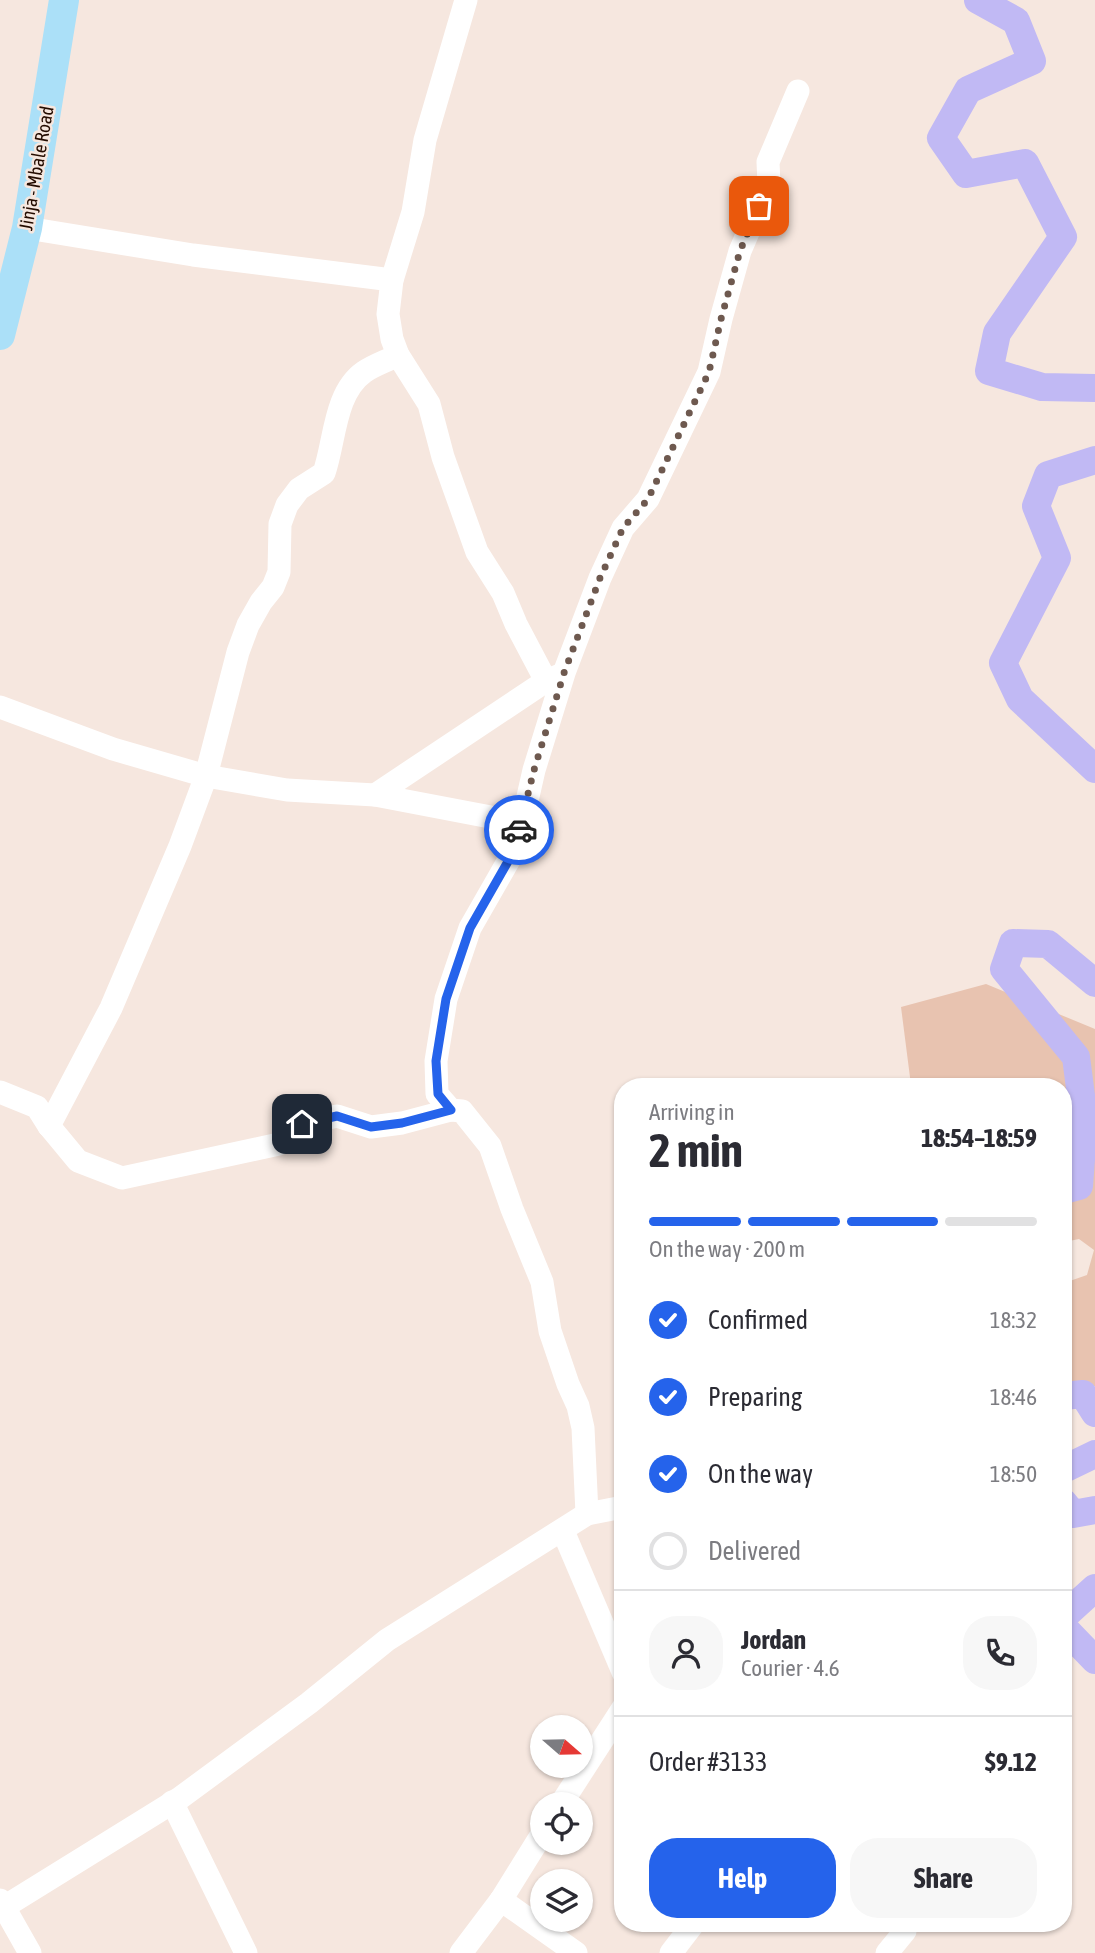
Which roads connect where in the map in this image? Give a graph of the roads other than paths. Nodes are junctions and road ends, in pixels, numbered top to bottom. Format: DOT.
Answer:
graph roads {
  1 [pos="64,0"];
  2 [pos="466,0"];
  3 [pos="798,91"];
  4 [pos="27,228"];
  5 [pos="392,280"];
  6 [pos="0,335"];
  7 [pos="398,355"];
  8 [pos="555,677"];
  9 [pos="0,707"];
  10 [pos="206,776"];
  11 [pos="374,795"];
  12 [pos="522,823"];
  13 [pos="0,1093"];
  14 [pos="451,1110"];
  15 [pos="49,1126"];
  16 [pos="614,1509"];
  17 [pos="587,1514"];
  18 [pos="563,1531"];
  19 [pos="614,1651"];
  20 [pos="614,1722"];
  21 [pos="569,1792"];
  22 [pos="172,1802"];
  23 [pos="530,1853"];
  24 [pos="501,1900"];
  25 [pos="2,1903"];
  26 [pos="687,1932"];
  27 [pos="904,1932"];
  28 [pos="30,1953"];
  29 [pos="246,1953"];
  30 [pos="461,1953"];
  31 [pos="576,1953"];
  32 [pos="671,1953"];
  33 [pos="887,1953"];
  1 -- 4 [label="main road, Jinja - Mbale Road"];
  2 -- 5 [label="street"];
  3 -- 8 [label="street"];
  4 -- 5 [label="street"];
  4 -- 6 [label="main road, Jinja - Mbale Road"];
  5 -- 7 [label="street"];
  7 -- 8 [label="street"];
  7 -- 10 [label="street"];
  8 -- 11 [label="street"];
  8 -- 12 [label="street"];
  9 -- 10 [label="street"];
  10 -- 11 [label="street"];
  10 -- 15 [label="street"];
  11 -- 12 [label="street"];
  12 -- 14 [label="street"];
  13 -- 15 [label="street"];
  14 -- 15 [label="street"];
  14 -- 17 [label="street"];
  16 -- 17 [label="street"];
  17 -- 18 [label="street"];
  18 -- 19 [label="street"];
  18 -- 22 [label="street"];
  20 -- 21 [label="street"];
  22 -- 25 [label="street"];
  22 -- 29 [label="street"];
  23 -- 24 [label="street"];
  24 -- 30 [label="street"];
  24 -- 31 [label="street"];
  25 -- 28 [label="street"];
  26 -- 32 [label="street"];
  27 -- 33 [label="street"];
}
